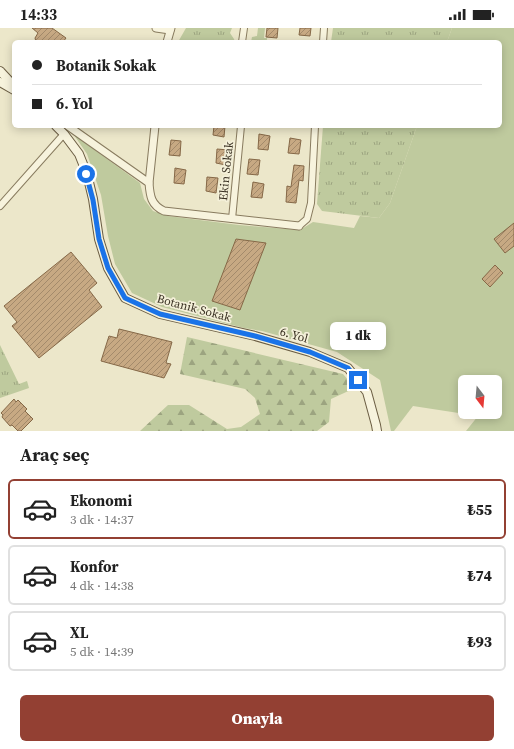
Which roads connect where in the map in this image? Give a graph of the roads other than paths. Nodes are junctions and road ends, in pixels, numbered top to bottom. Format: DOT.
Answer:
graph roads {
  1 [pos="156,28"];
  2 [pos="244,28"];
  3 [pos="324,28"];
  4 [pos="171,29"];
  5 [pos="168,40"];
  6 [pos="242,40"];
  7 [pos="323,40"];
  8 [pos="0,71"];
  9 [pos="0,82"];
  10 [pos="12,84"];
  11 [pos="12,89"];
  12 [pos="58,128"];
  13 [pos="71,128"];
  14 [pos="155,128"];
  15 [pos="241,128"];
  16 [pos="315,128"];
  17 [pos="64,134"];
  18 [pos="149,183"];
  19 [pos="0,206"];
  20 [pos="232,219"];
  21 [pos="299,226"];
  22 [pos="255,336"];
  23 [pos="376,431"];
  1 -- 4 [label="street"];
  2 -- 6 [label="street"];
  3 -- 7 [label="street"];
  4 -- 5 [label="street"];
  8 -- 10 [label="main road"];
  9 -- 11 [label="main road"];
  12 -- 17 [label="main road, Botanik Sokak"];
  13 -- 18 [label="street"];
  14 -- 18 [label="street"];
  15 -- 20 [label="street, Ekin Sokak"];
  16 -- 21 [label="street"];
  17 -- 19 [label="street"];
  17 -- 22 [label="main road, Botanik Sokak"];
  18 -- 20 [label="street"];
  20 -- 21 [label="street"];
  22 -- 23 [label="main road, 6. Yol"];
}
